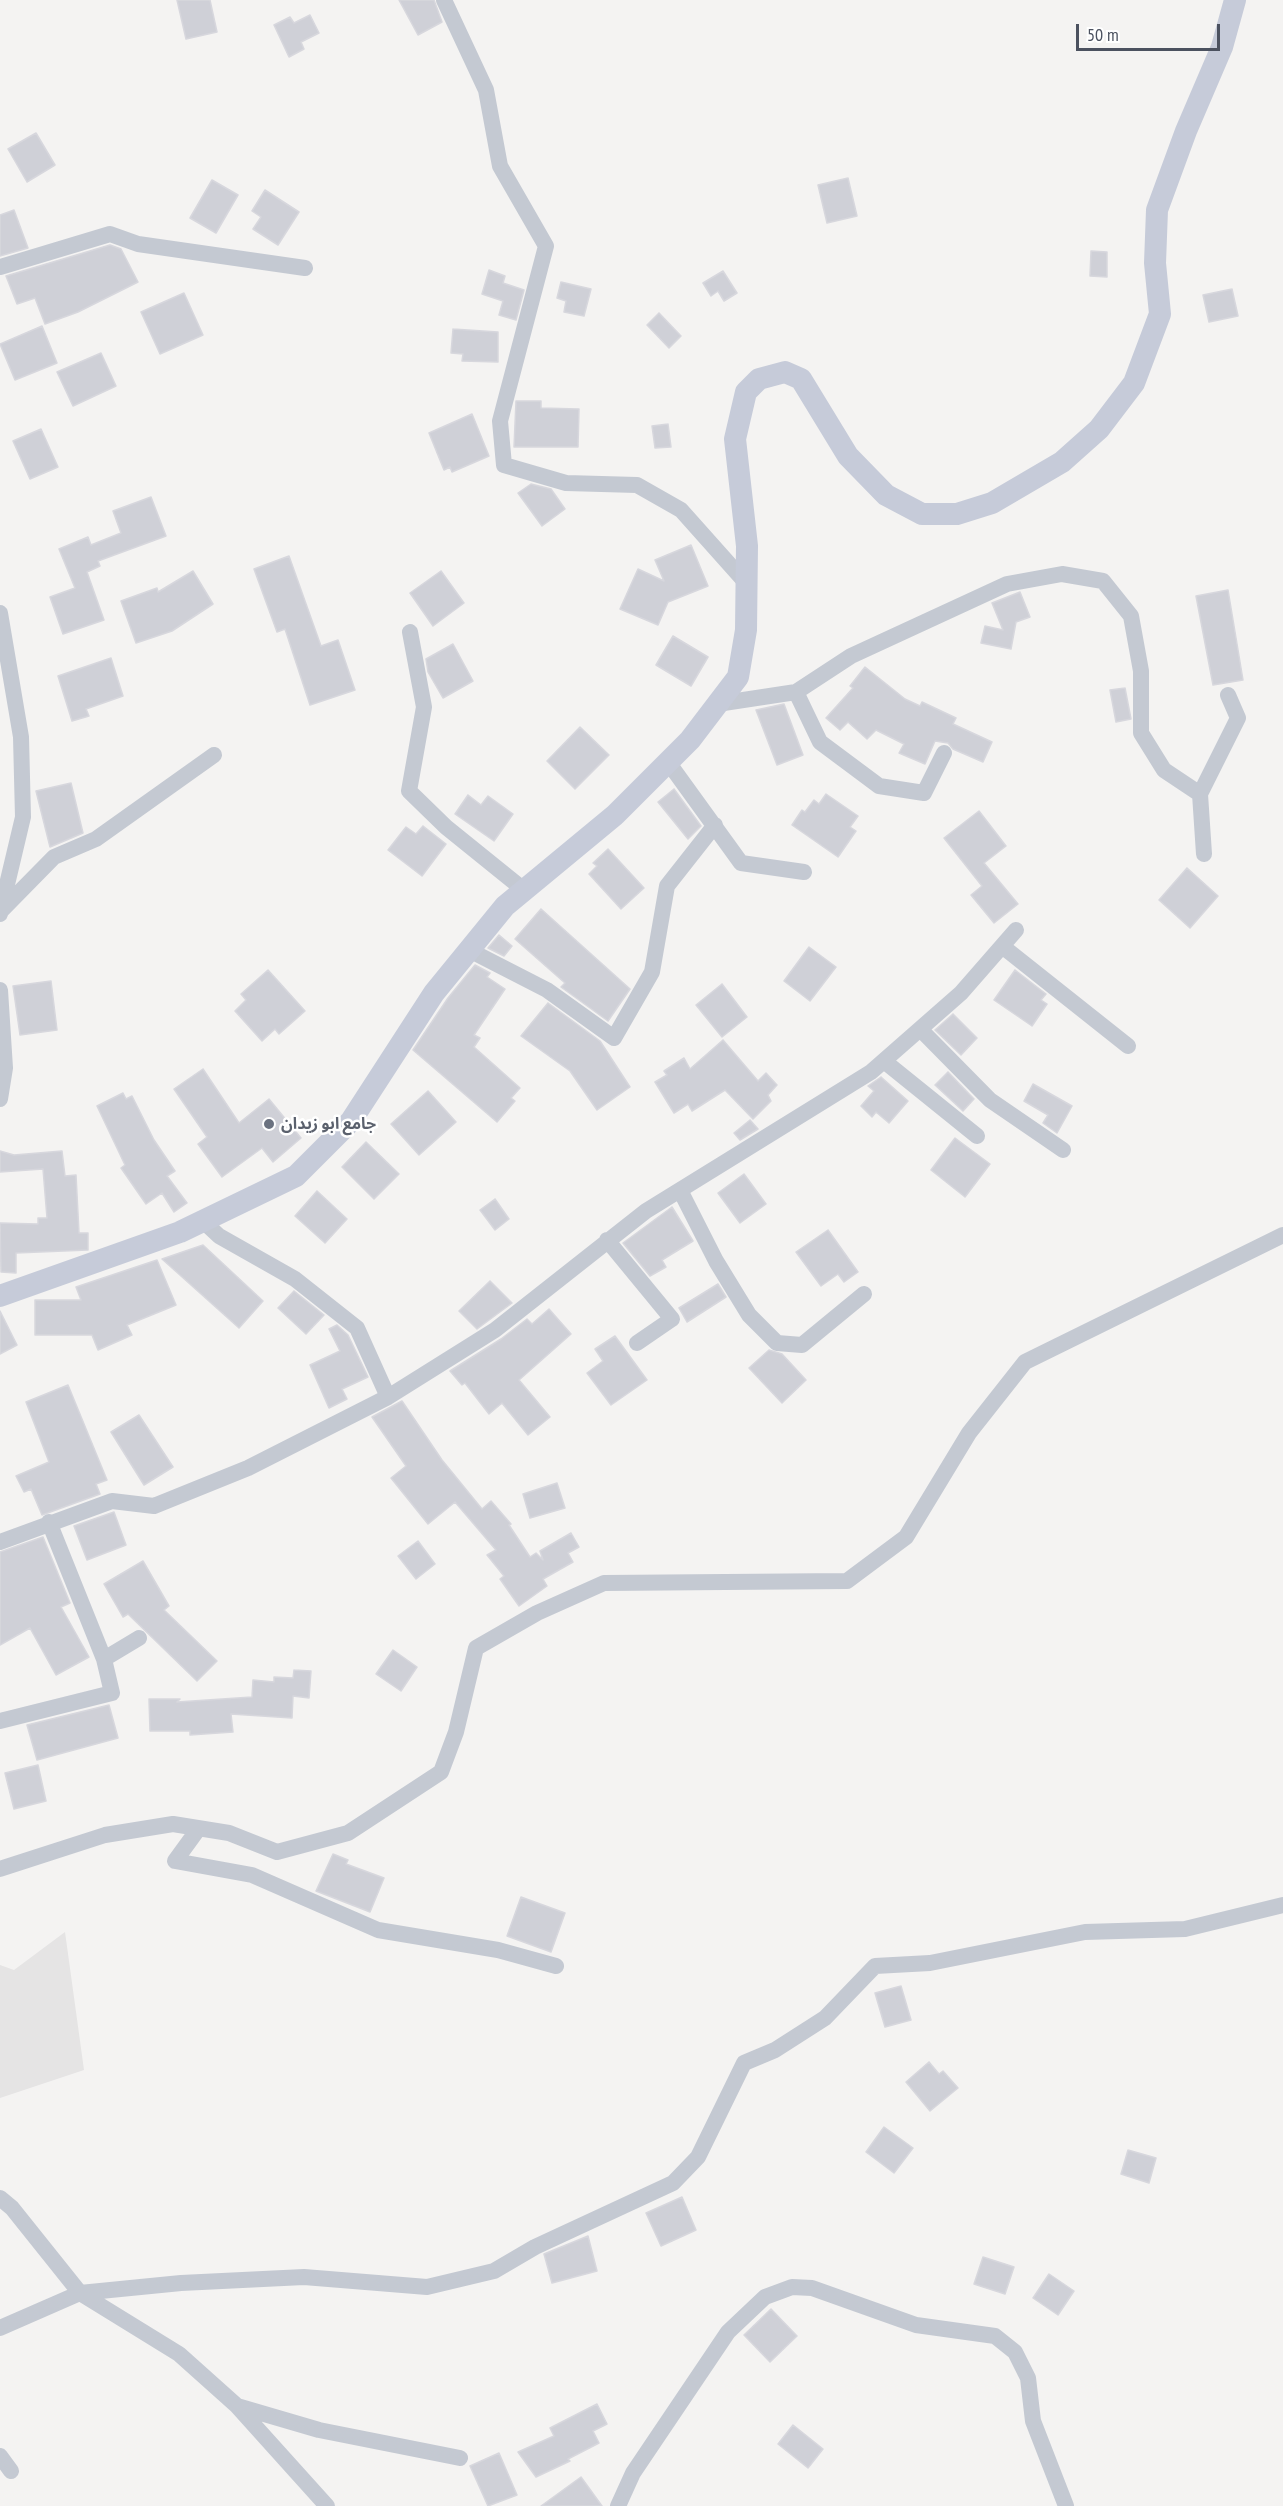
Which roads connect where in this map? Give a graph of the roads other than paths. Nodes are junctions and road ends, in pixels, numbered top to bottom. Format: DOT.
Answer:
graph roads {
  1 [pos="444,0"];
  2 [pos="1234,0"];
  3 [pos="0,267"];
  4 [pos="305,268"];
  5 [pos="747,584"];
  6 [pos="0,613"];
  7 [pos="410,632"];
  8 [pos="796,692"];
  9 [pos="1228,695"];
  10 [pos="717,704"];
  11 [pos="944,753"];
  12 [pos="214,754"];
  13 [pos="668,762"];
  14 [pos="1200,794"];
  15 [pos="715,825"];
  16 [pos="1204,854"];
  17 [pos="804,872"];
  18 [pos="524,890"];
  19 [pos="0,913"];
  20 [pos="1016,930"];
  21 [pos="1002,946"];
  22 [pos="469,950"];
  23 [pos="0,990"];
  24 [pos="921,1030"];
  25 [pos="1128,1046"];
  26 [pos="884,1061"];
  27 [pos="0,1099"];
  28 [pos="977,1136"];
  29 [pos="1063,1150"];
  30 [pos="681,1192"];
  31 [pos="203,1221"];
  32 [pos="1283,1236"];
  33 [pos="607,1239"];
  34 [pos="864,1293"];
  35 [pos="0,1296"];
  36 [pos="637,1343"];
  37 [pos="388,1397"];
  38 [pos="49,1522"];
  39 [pos="0,1542"];
  40 [pos="139,1638"];
  41 [pos="104,1659"];
  42 [pos="0,1721"];
  43 [pos="199,1828"];
  44 [pos="0,1869"];
  45 [pos="1283,1905"];
  46 [pos="556,1966"];
  47 [pos="0,2198"];
  48 [pos="80,2293"];
  49 [pos="0,2328"];
  50 [pos="236,2405"];
  51 [pos="0,2456"];
  52 [pos="460,2458"];
  53 [pos="11,2471"];
  54 [pos="327,2506"];
  55 [pos="618,2506"];
  56 [pos="1066,2506"];
  1 -- 5 [label="street"];
  2 -- 5 [label="street"];
  3 -- 4 [label="street"];
  5 -- 10 [label="street"];
  6 -- 19 [label="street"];
  7 -- 18 [label="street"];
  8 -- 10 [label="street"];
  8 -- 11 [label="street"];
  8 -- 14 [label="street"];
  9 -- 14 [label="street"];
  10 -- 13 [label="street"];
  12 -- 19 [label="street"];
  13 -- 15 [label="street"];
  13 -- 18 [label="street"];
  14 -- 16 [label="street"];
  15 -- 17 [label="street"];
  15 -- 22 [label="street"];
  18 -- 22 [label="street"];
  20 -- 21 [label="street"];
  21 -- 24 [label="street"];
  21 -- 25 [label="street"];
  22 -- 31 [label="street"];
  23 -- 27 [label="street"];
  24 -- 26 [label="street"];
  24 -- 29 [label="street"];
  26 -- 28 [label="street"];
  26 -- 30 [label="street"];
  30 -- 33 [label="street"];
  30 -- 34 [label="street"];
  31 -- 35 [label="street"];
  31 -- 37 [label="street"];
  32 -- 43 [label="street"];
  33 -- 36 [label="street"];
  33 -- 37 [label="street"];
  37 -- 38 [label="street"];
  38 -- 39 [label="street"];
  38 -- 41 [label="street"];
  40 -- 41 [label="street"];
  41 -- 42 [label="street"];
  43 -- 44 [label="street"];
  43 -- 46 [label="street"];
  45 -- 48 [label="street"];
  47 -- 48 [label="street"];
  48 -- 49 [label="street"];
  48 -- 50 [label="street"];
  50 -- 52 [label="street"];
  50 -- 54 [label="street"];
  51 -- 53 [label="street"];
  55 -- 56 [label="street"];
}
